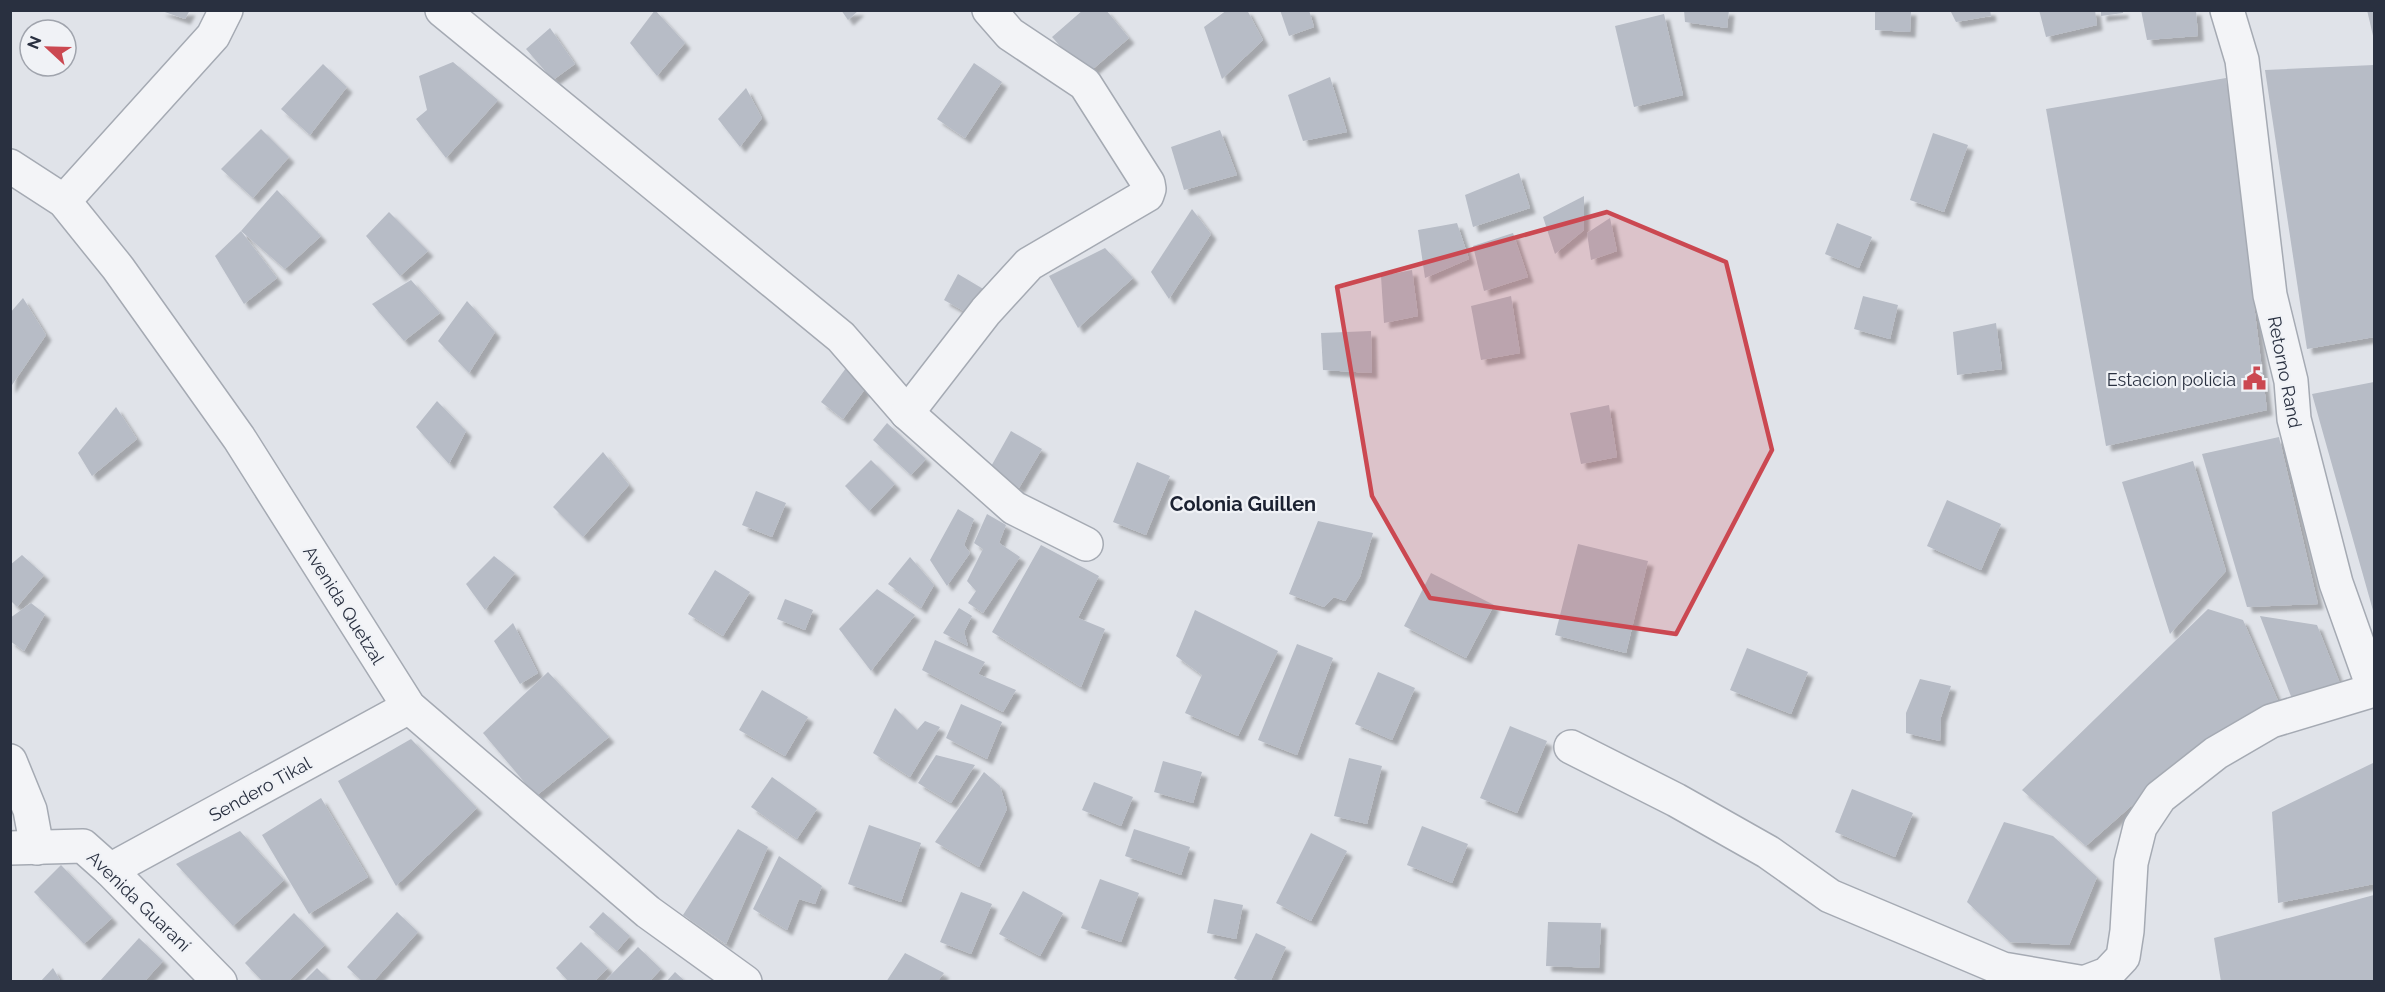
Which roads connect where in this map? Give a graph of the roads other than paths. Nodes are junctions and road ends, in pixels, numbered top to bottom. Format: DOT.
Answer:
graph roads {
  1 [pos="226,10"];
  2 [pos="442,10"];
  3 [pos="989,10"];
  4 [pos="2227,10"];
  5 [pos="10,166"];
  6 [pos="64,201"];
  7 [pos="907,413"];
  8 [pos="1086,544"];
  9 [pos="2374,690"];
  10 [pos="409,707"];
  11 [pos="1571,747"];
  12 [pos="10,761"];
  13 [pos="24,848"];
  14 [pos="110,870"];
  15 [pos="220,981"];
  16 [pos="745,981"];
  17 [pos="2079,981"];
  18 [pos="2086,981"];
  1 -- 6 [label="street"];
  2 -- 7 [label="street"];
  3 -- 7 [label="street"];
  4 -- 9 [label="street, Retorno Rand"];
  5 -- 6 [label="street, Avenida Quetzal"];
  6 -- 10 [label="street, Avenida Quetzal"];
  7 -- 8 [label="street"];
  9 -- 18 [label="street"];
  10 -- 14 [label="street, Sendero Tikal"];
  10 -- 16 [label="street, Avenida Quetzal"];
  11 -- 17 [label="street"];
  12 -- 13 [label="street"];
  13 -- 14 [label="street, Avenida Guaraní"];
  14 -- 15 [label="street, Avenida Guaraní"];
}
